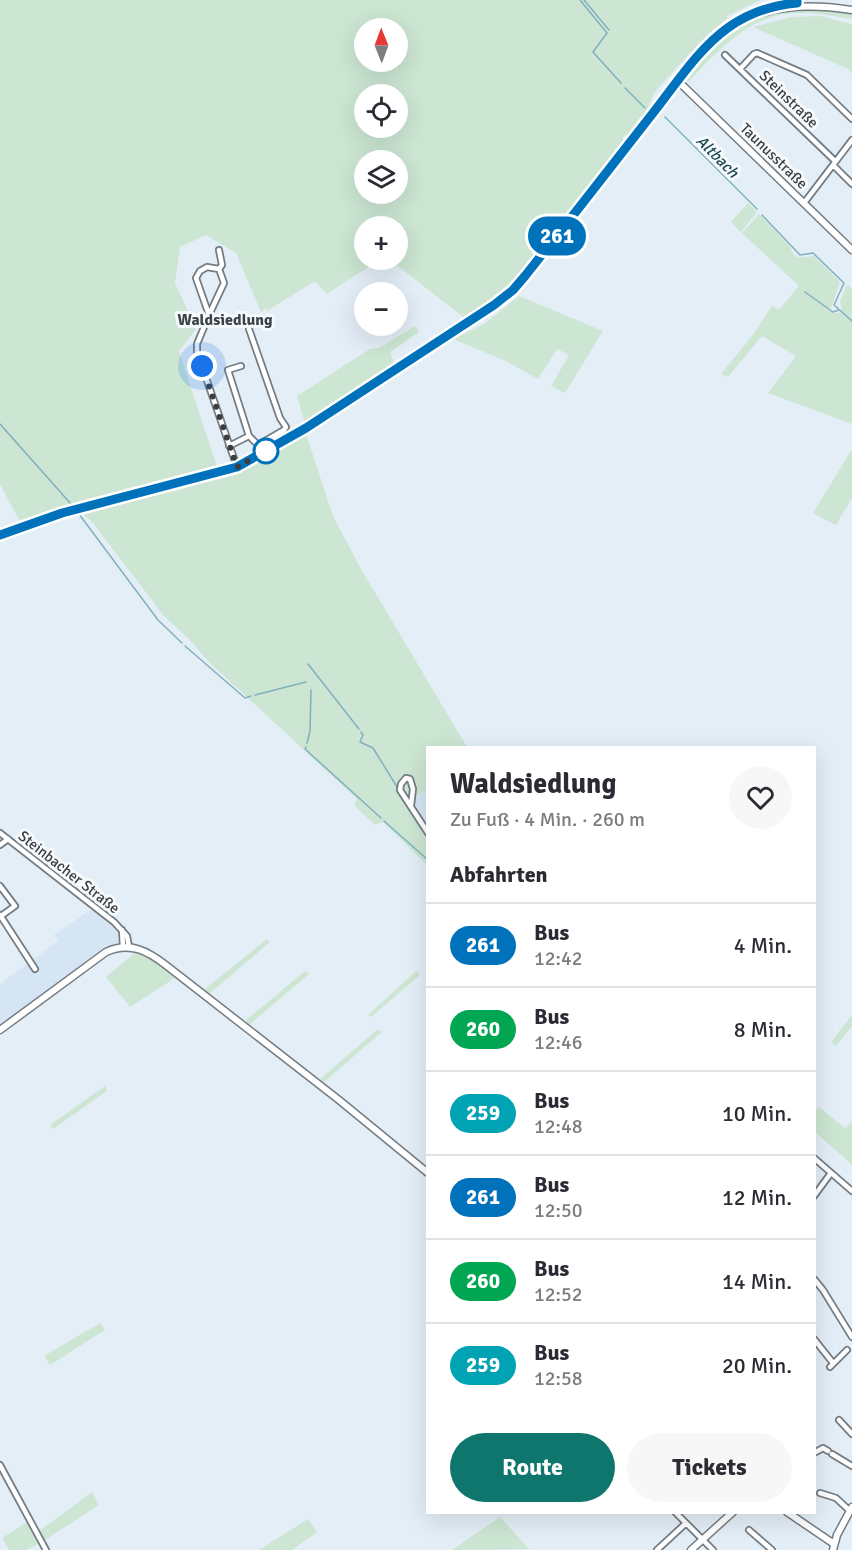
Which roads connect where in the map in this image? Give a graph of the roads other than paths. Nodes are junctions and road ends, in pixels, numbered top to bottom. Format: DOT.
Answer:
graph roads {
  1 [pos="798,1"];
  2 [pos="817,2"];
  3 [pos="852,10"];
  4 [pos="725,54"];
  5 [pos="740,69"];
  6 [pos="678,81"];
  7 [pos="852,119"];
  8 [pos="852,140"];
  9 [pos="834,163"];
  10 [pos="852,184"];
  11 [pos="804,203"];
  12 [pos="219,250"];
  13 [pos="852,250"];
  14 [pos="219,269"];
  15 [pos="209,315"];
  16 [pos="249,330"];
  17 [pos="241,366"];
  18 [pos="249,436"];
  19 [pos="229,446"];
  20 [pos="237,467"];
  21 [pos="0,535"];
  22 [pos="411,806"];
  23 [pos="426,830"];
  24 [pos="0,833"];
  25 [pos="8,839"];
  26 [pos="0,845"];
  27 [pos="0,886"];
  28 [pos="0,915"];
  29 [pos="126,947"];
  30 [pos="34,969"];
  31 [pos="0,1030"];
  32 [pos="816,1160"];
  33 [pos="426,1171"];
  34 [pos="831,1173"];
  35 [pos="852,1191"];
  36 [pos="816,1193"];
  37 [pos="816,1283"];
  38 [pos="852,1337"];
  39 [pos="816,1342"];
  40 [pos="847,1350"];
  41 [pos="839,1420"];
  42 [pos="852,1434"];
  43 [pos="821,1441"];
  44 [pos="828,1451"];
  45 [pos="816,1453"];
  46 [pos="0,1465"];
  47 [pos="852,1466"];
  48 [pos="820,1493"];
  49 [pos="851,1509"];
  50 [pos="677,1514"];
  51 [pos="731,1514"];
  52 [pos="790,1514"];
  53 [pos="685,1524"];
  54 [pos="749,1530"];
  55 [pos="697,1546"];
  56 [pos="835,1548"];
  57 [pos="46,1550"];
  58 [pos="657,1550"];
  59 [pos="713,1550"];
  60 [pos="772,1550"];
  1 -- 2 [label="main road"];
  1 -- 6 [label="main road"];
  2 -- 3 [label="main road"];
  4 -- 5 [label="street, Steinstraße"];
  5 -- 7 [label="street"];
  5 -- 9 [label="street, Steinstraße"];
  6 -- 11 [label="main road, Taunusstraße"];
  6 -- 20 [label="main road"];
  8 -- 9 [label="street"];
  9 -- 10 [label="street, Steinstraße"];
  9 -- 11 [label="street"];
  11 -- 13 [label="main road, Taunusstraße"];
  12 -- 14 [label="street"];
  14 -- 15 [label="street"];
  14 -- 15 [label="street"];
  15 -- 19 [label="street"];
  16 -- 18 [label="street"];
  17 -- 18 [label="street"];
  18 -- 19 [label="street"];
  19 -- 20 [label="street"];
  20 -- 21 [label="main road"];
  22 -- 22 [label="street"];
  22 -- 23 [label="street"];
  24 -- 25 [label="street, Steinbacher Straße"];
  25 -- 26 [label="street"];
  25 -- 29 [label="street, Steinbacher Straße"];
  27 -- 28 [label="street"];
  28 -- 30 [label="street"];
  29 -- 31 [label="main road"];
  29 -- 33 [label="main road"];
  32 -- 34 [label="street"];
  34 -- 35 [label="street"];
  34 -- 36 [label="street"];
  37 -- 38 [label="street"];
  39 -- 40 [label="street"];
  41 -- 42 [label="street"];
  43 -- 44 [label="street"];
  44 -- 45 [label="street"];
  44 -- 47 [label="street"];
  46 -- 57 [label="street"];
  48 -- 49 [label="street"];
  49 -- 56 [label="main road"];
  50 -- 53 [label="street"];
  51 -- 55 [label="main road"];
  52 -- 56 [label="main road"];
  53 -- 55 [label="street"];
  53 -- 58 [label="street"];
  54 -- 60 [label="street"];
  55 -- 59 [label="street"];
}
